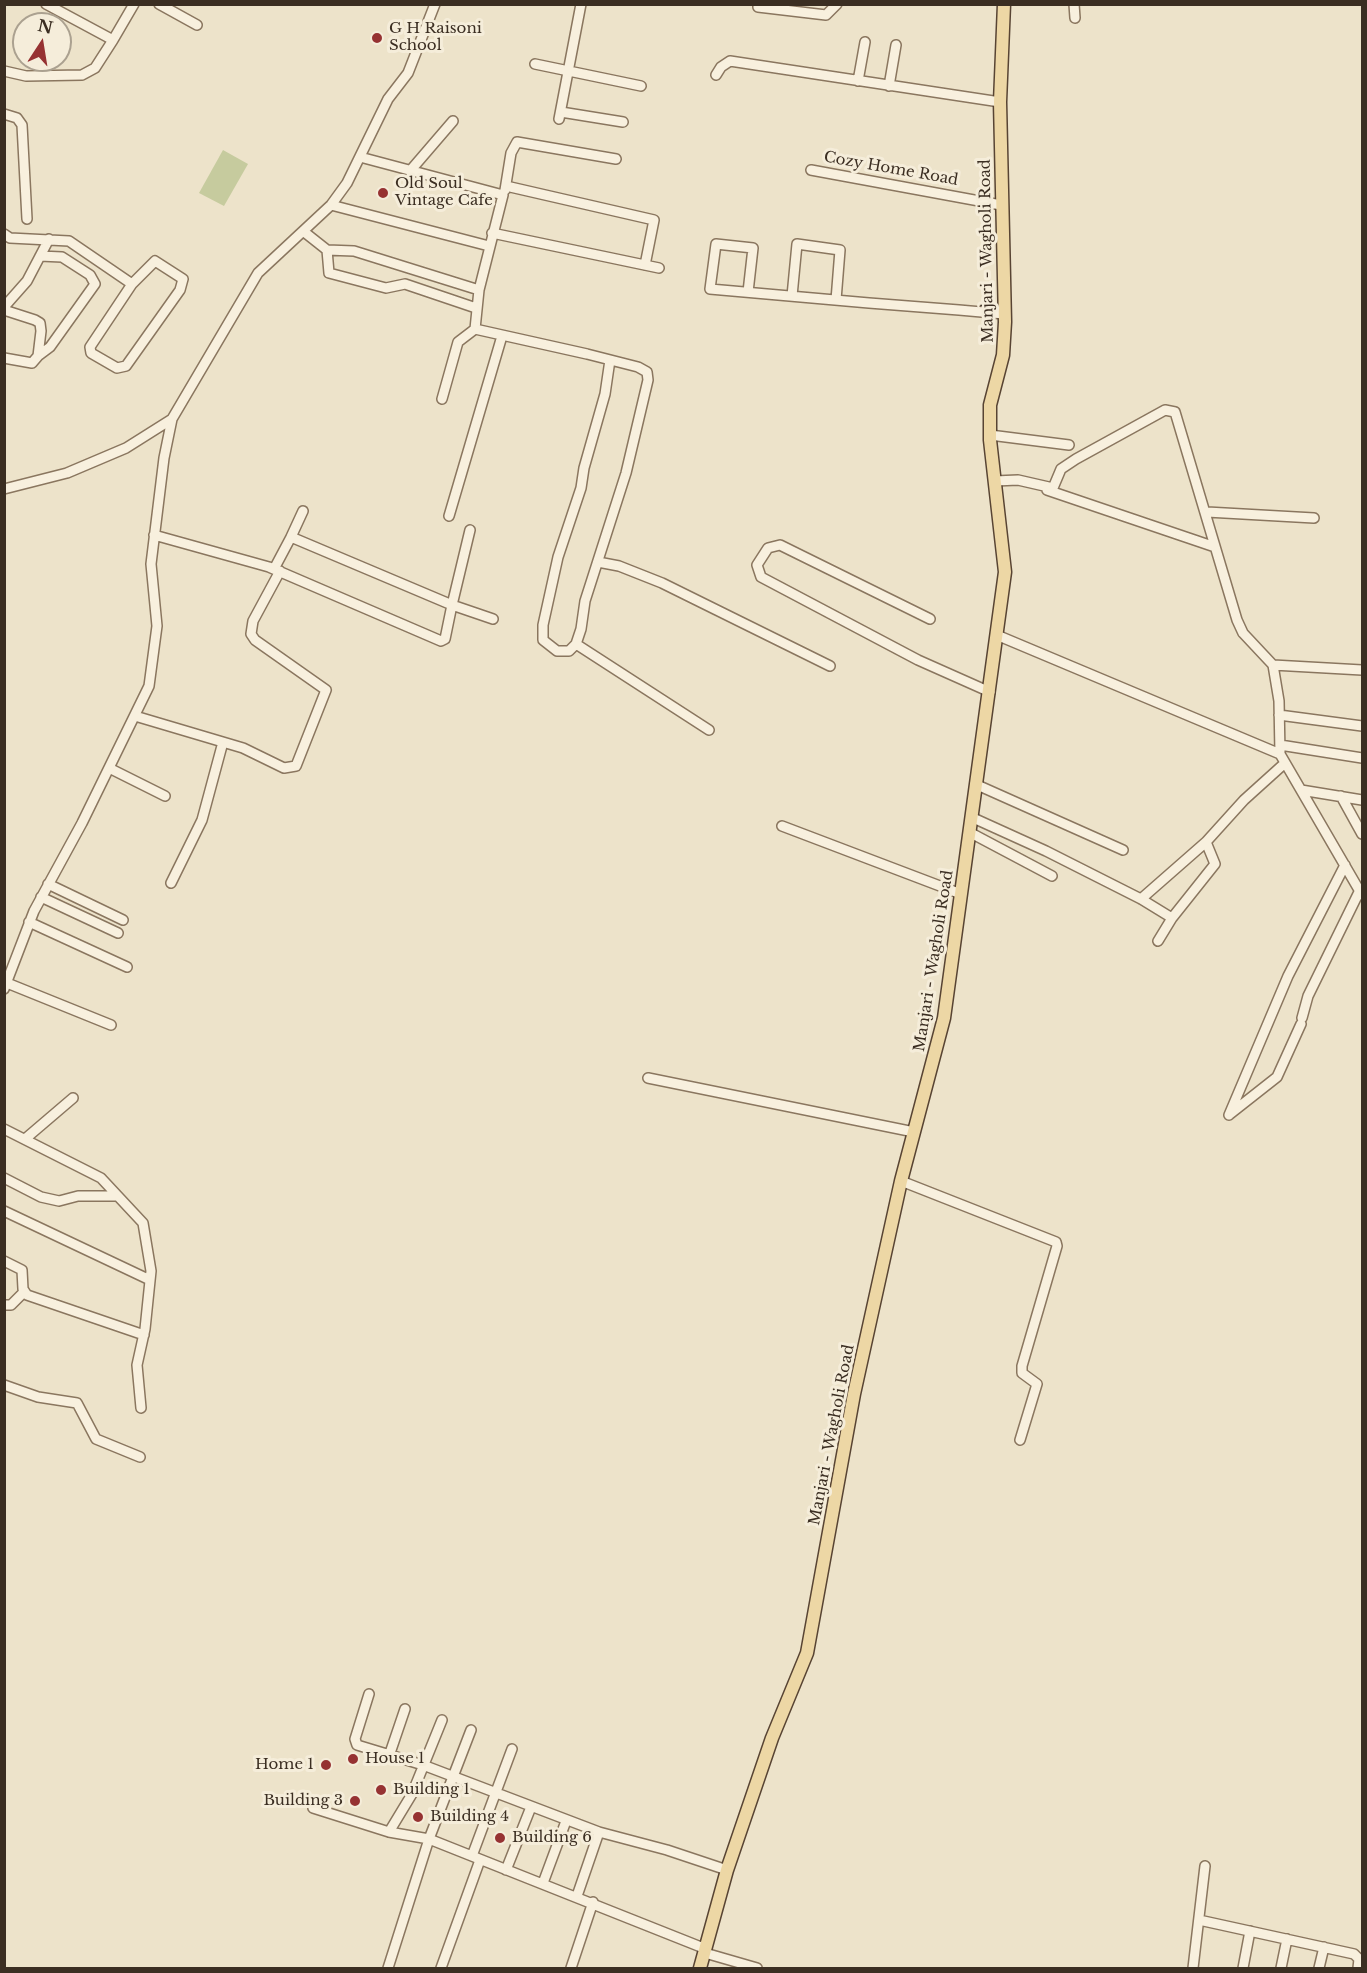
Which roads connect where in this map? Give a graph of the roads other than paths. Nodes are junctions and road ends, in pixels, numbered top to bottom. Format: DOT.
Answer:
graph roads {
  1 [pos="46,4"];
  2 [pos="134,4"];
  3 [pos="159,4"];
  4 [pos="435,4"];
  5 [pos="581,4"];
  6 [pos="837,4"];
  7 [pos="1004,4"];
  8 [pos="1074,4"];
  9 [pos="758,7"];
  10 [pos="1075,18"];
  11 [pos="197,25"];
  12 [pos="113,40"];
  13 [pos="865,42"];
  14 [pos="896,45"];
  15 [pos="535,64"];
  16 [pos="4,70"];
  17 [pos="568,71"];
  18 [pos="716,75"];
  19 [pos="858,81"];
  20 [pos="641,86"];
  21 [pos="889,86"];
  22 [pos="1000,102"];
  23 [pos="4,114"];
  24 [pos="453,121"];
  25 [pos="623,122"];
  26 [pos="360,158"];
  27 [pos="616,159"];
  28 [pos="811,170"];
  29 [pos="410,171"];
  30 [pos="504,191"];
  31 [pos="332,204"];
  32 [pos="1001,205"];
  33 [pos="27,219"];
  34 [pos="303,231"];
  35 [pos="492,233"];
  36 [pos="4,234"];
  37 [pos="49,239"];
  38 [pos="489,246"];
  39 [pos="327,250"];
  40 [pos="40,256"];
  41 [pos="645,265"];
  42 [pos="659,268"];
  43 [pos="132,284"];
  44 [pos="479,290"];
  45 [pos="748,292"];
  46 [pos="792,296"];
  47 [pos="836,300"];
  48 [pos="476,308"];
  49 [pos="4,309"];
  50 [pos="1004,314"];
  51 [pos="475,329"];
  52 [pos="502,336"];
  53 [pos="38,356"];
  54 [pos="4,358"];
  55 [pos="610,360"];
  56 [pos="442,399"];
  57 [pos="172,418"];
  58 [pos="990,435"];
  59 [pos="1069,445"];
  60 [pos="1018,480"];
  61 [pos="995,481"];
  62 [pos="4,489"];
  63 [pos="303,511"];
  64 [pos="1207,512"];
  65 [pos="449,516"];
  66 [pos="1314,518"];
  67 [pos="471,530"];
  68 [pos="154,535"];
  69 [pos="291,537"];
  70 [pos="1215,547"];
  71 [pos="598,562"];
  72 [pos="277,570"];
  73 [pos="452,605"];
  74 [pos="494,619"];
  75 [pos="930,619"];
  76 [pos="999,636"];
  77 [pos="576,644"];
  78 [pos="1273,665"];
  79 [pos="830,666"];
  80 [pos="1362,670"];
  81 [pos="990,692"];
  82 [pos="1279,715"];
  83 [pos="135,716"];
  84 [pos="1362,726"];
  85 [pos="709,730"];
  86 [pos="223,742"];
  87 [pos="1280,749"];
  88 [pos="1362,758"];
  89 [pos="1285,763"];
  90 [pos="109,768"];
  91 [pos="975,784"];
  92 [pos="1301,790"];
  93 [pos="165,796"];
  94 [pos="1341,796"];
  95 [pos="1362,800"];
  96 [pos="971,817"];
  97 [pos="782,826"];
  98 [pos="969,832"];
  99 [pos="1362,834"];
  100 [pos="1206,842"];
  101 [pos="1123,850"];
  102 [pos="1345,865"];
  103 [pos="1052,876"];
  104 [pos="171,883"];
  105 [pos="48,884"];
  106 [pos="1361,892"];
  107 [pos="961,894"];
  108 [pos="41,897"];
  109 [pos="1141,899"];
  110 [pos="1172,918"];
  111 [pos="123,920"];
  112 [pos="29,922"];
  113 [pos="118,933"];
  114 [pos="1158,941"];
  115 [pos="127,967"];
  116 [pos="6,986"];
  117 [pos="111,1025"];
  118 [pos="648,1078"];
  119 [pos="73,1098"];
  120 [pos="4,1130"];
  121 [pos="914,1132"];
  122 [pos="25,1139"];
  123 [pos="4,1178"];
  124 [pos="901,1181"];
  125 [pos="117,1196"];
  126 [pos="4,1211"];
  127 [pos="4,1261"];
  128 [pos="150,1280"];
  129 [pos="24,1292"];
  130 [pos="4,1305"];
  131 [pos="144,1335"];
  132 [pos="4,1385"];
  133 [pos="141,1408"];
  134 [pos="1020,1440"];
  135 [pos="140,1456"];
  136 [pos="369,1694"];
  137 [pos="405,1709"];
  138 [pos="442,1720"];
  139 [pos="471,1730"];
  140 [pos="512,1749"];
  141 [pos="388,1756"];
  142 [pos="423,1765"];
  143 [pos="454,1776"];
  144 [pos="495,1794"];
  145 [pos="531,1807"];
  146 [pos="313,1808"];
  147 [pos="567,1821"];
  148 [pos="389,1832"];
  149 [pos="599,1832"];
  150 [pos="429,1839"];
  151 [pos="476,1858"];
  152 [pos="1205,1866"];
  153 [pos="506,1870"];
  154 [pos="727,1870"];
  155 [pos="543,1883"];
  156 [pos="577,1896"];
  157 [pos="593,1902"];
  158 [pos="1199,1920"];
  159 [pos="1250,1931"];
  160 [pos="1287,1939"];
  161 [pos="1324,1947"];
  162 [pos="706,1951"];
  163 [pos="388,1968"];
  164 [pos="441,1968"];
  165 [pos="572,1968"];
  166 [pos="700,1968"];
  167 [pos="757,1968"];
  168 [pos="1193,1968"];
  169 [pos="1243,1968"];
  170 [pos="1281,1968"];
  171 [pos="1319,1968"];
  172 [pos="1358,1968"];
  1 -- 12 [label="street"];
  2 -- 12 [label="street"];
  3 -- 11 [label="street"];
  4 -- 26 [label="street"];
  5 -- 17 [label="street"];
  6 -- 9 [label="street"];
  7 -- 22 [label="main road, Manjari - Wagholi Road"];
  8 -- 10 [label="street"];
  12 -- 16 [label="street"];
  13 -- 19 [label="street"];
  14 -- 21 [label="street"];
  15 -- 17 [label="street"];
  17 -- 20 [label="street"];
  17 -- 25 [label="street"];
  18 -- 19 [label="street"];
  19 -- 21 [label="street"];
  21 -- 22 [label="street"];
  22 -- 32 [label="main road, Manjari - Wagholi Road"];
  23 -- 33 [label="street"];
  24 -- 29 [label="street"];
  26 -- 29 [label="street"];
  26 -- 31 [label="street"];
  27 -- 30 [label="street"];
  28 -- 32 [label="street, Cozy Home Road"];
  29 -- 30 [label="street"];
  30 -- 35 [label="street"];
  30 -- 41 [label="street"];
  31 -- 34 [label="street"];
  31 -- 38 [label="street"];
  32 -- 50 [label="main road, Manjari - Wagholi Road"];
  34 -- 39 [label="street"];
  34 -- 57 [label="street"];
  35 -- 38 [label="street"];
  35 -- 41 [label="street"];
  36 -- 37 [label="street"];
  37 -- 40 [label="street"];
  37 -- 43 [label="street"];
  38 -- 44 [label="street"];
  39 -- 44 [label="street"];
  39 -- 48 [label="street"];
  40 -- 49 [label="street"];
  40 -- 53 [label="street"];
  41 -- 42 [label="street"];
  43 -- 43 [label="street"];
  44 -- 48 [label="street"];
  45 -- 45 [label="street"];
  45 -- 46 [label="street"];
  46 -- 47 [label="street"];
  46 -- 47 [label="street"];
  47 -- 50 [label="street"];
  48 -- 51 [label="street"];
  49 -- 53 [label="street"];
  50 -- 58 [label="main road, Manjari - Wagholi Road"];
  51 -- 52 [label="street"];
  51 -- 56 [label="street"];
  52 -- 55 [label="street"];
  52 -- 65 [label="street"];
  53 -- 54 [label="street"];
  55 -- 71 [label="street"];
  55 -- 77 [label="street"];
  57 -- 62 [label="street"];
  57 -- 68 [label="street"];
  58 -- 59 [label="street"];
  58 -- 61 [label="main road, Manjari - Wagholi Road"];
  60 -- 61 [label="street"];
  60 -- 64 [label="street"];
  60 -- 70 [label="street"];
  61 -- 76 [label="main road, Manjari - Wagholi Road"];
  63 -- 69 [label="street"];
  64 -- 66 [label="street"];
  64 -- 70 [label="street"];
  67 -- 73 [label="street"];
  68 -- 72 [label="street"];
  68 -- 83 [label="street"];
  69 -- 72 [label="street"];
  69 -- 73 [label="street"];
  70 -- 78 [label="street"];
  71 -- 77 [label="street"];
  71 -- 79 [label="street"];
  72 -- 73 [label="street"];
  72 -- 86 [label="street"];
  73 -- 74 [label="street"];
  75 -- 81 [label="street"];
  76 -- 81 [label="main road, Manjari - Wagholi Road"];
  76 -- 87 [label="street"];
  77 -- 85 [label="street"];
  78 -- 80 [label="street"];
  78 -- 82 [label="street"];
  81 -- 91 [label="main road, Manjari - Wagholi Road"];
  82 -- 84 [label="street"];
  82 -- 87 [label="street"];
  83 -- 86 [label="street"];
  83 -- 90 [label="street"];
  86 -- 104 [label="street"];
  87 -- 88 [label="street"];
  87 -- 89 [label="street"];
  89 -- 92 [label="street"];
  89 -- 100 [label="street"];
  90 -- 93 [label="street"];
  90 -- 105 [label="street"];
  91 -- 96 [label="main road, Manjari - Wagholi Road"];
  91 -- 101 [label="street"];
  92 -- 94 [label="street"];
  92 -- 102 [label="street"];
  94 -- 95 [label="street"];
  94 -- 99 [label="street"];
  96 -- 98 [label="main road, Manjari - Wagholi Road"];
  96 -- 109 [label="street"];
  97 -- 107 [label="street"];
  98 -- 103 [label="street"];
  98 -- 107 [label="main road, Manjari - Wagholi Road"];
  100 -- 109 [label="street"];
  100 -- 110 [label="street"];
  102 -- 106 [label="street"];
  102 -- 106 [label="street"];
  105 -- 108 [label="street"];
  105 -- 111 [label="street"];
  107 -- 121 [label="main road, Manjari - Wagholi Road"];
  108 -- 112 [label="street"];
  108 -- 113 [label="street"];
  109 -- 110 [label="street"];
  110 -- 114 [label="street"];
  112 -- 115 [label="street"];
  112 -- 116 [label="street"];
  116 -- 117 [label="street"];
  118 -- 121 [label="street"];
  119 -- 122 [label="street"];
  120 -- 122 [label="street"];
  121 -- 124 [label="main road, Manjari - Wagholi Road"];
  122 -- 125 [label="street"];
  123 -- 125 [label="street"];
  124 -- 134 [label="street"];
  124 -- 154 [label="main road, Manjari - Wagholi Road"];
  125 -- 128 [label="street"];
  126 -- 128 [label="street"];
  127 -- 129 [label="street"];
  128 -- 131 [label="street"];
  129 -- 130 [label="street"];
  129 -- 131 [label="street"];
  131 -- 133 [label="street"];
  132 -- 135 [label="street"];
  136 -- 141 [label="street"];
  137 -- 141 [label="street"];
  138 -- 142 [label="street"];
  139 -- 143 [label="street"];
  140 -- 144 [label="street"];
  141 -- 142 [label="street"];
  142 -- 143 [label="street"];
  142 -- 148 [label="street"];
  143 -- 144 [label="street"];
  143 -- 150 [label="street"];
  144 -- 145 [label="street"];
  144 -- 151 [label="street"];
  145 -- 147 [label="street"];
  145 -- 153 [label="street"];
  146 -- 148 [label="street"];
  147 -- 149 [label="street"];
  147 -- 155 [label="street"];
  148 -- 150 [label="street"];
  149 -- 154 [label="street"];
  149 -- 156 [label="street"];
  150 -- 151 [label="street"];
  150 -- 163 [label="street"];
  151 -- 153 [label="street"];
  151 -- 164 [label="street"];
  152 -- 158 [label="street"];
  153 -- 155 [label="street"];
  154 -- 162 [label="main road, Manjari - Wagholi Road"];
  155 -- 156 [label="street"];
  156 -- 157 [label="street"];
  157 -- 162 [label="street"];
  157 -- 165 [label="street"];
  158 -- 159 [label="street"];
  158 -- 168 [label="street"];
  159 -- 160 [label="street"];
  159 -- 169 [label="street"];
  160 -- 161 [label="street"];
  160 -- 170 [label="street"];
  161 -- 171 [label="street"];
  161 -- 172 [label="street"];
  162 -- 166 [label="main road, Manjari - Wagholi Road"];
  162 -- 167 [label="street"];
}
